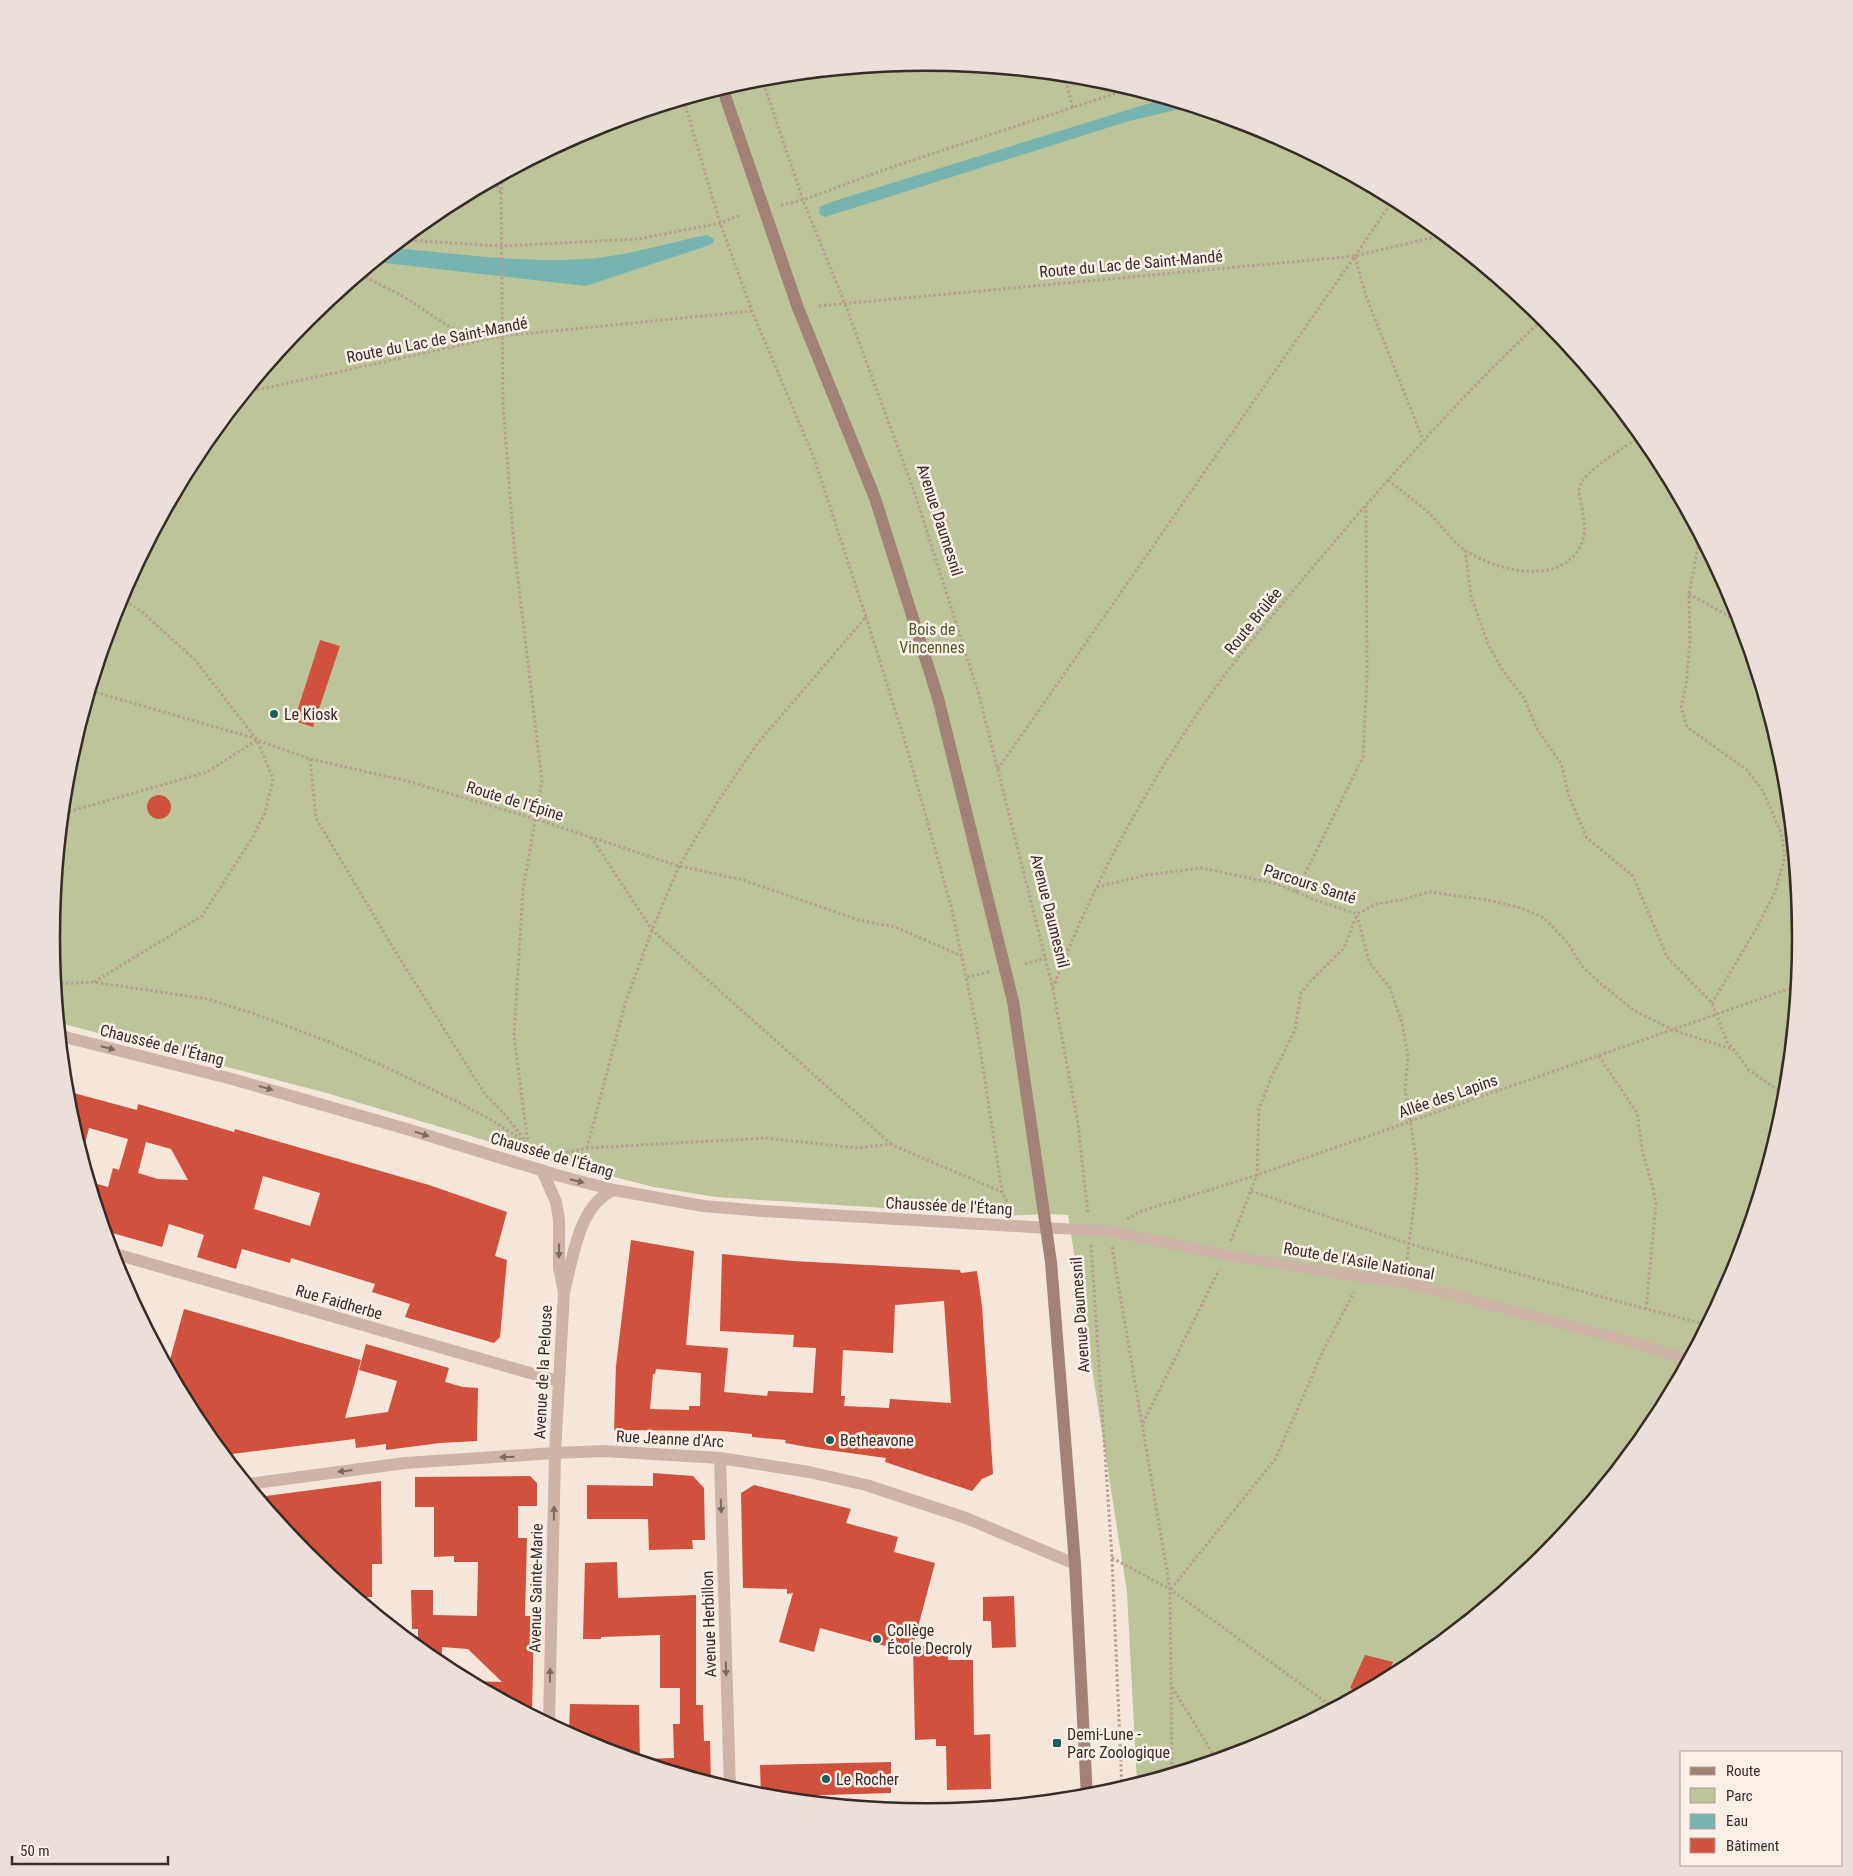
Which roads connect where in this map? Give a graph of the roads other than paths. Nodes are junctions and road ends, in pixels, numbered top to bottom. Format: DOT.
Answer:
graph roads {
  1 [pos="725,96"];
  2 [pos="66,1037"];
  3 [pos="542,1170"];
  4 [pos="614,1190"];
  5 [pos="1048,1228"];
  6 [pos="121,1255"];
  7 [pos="564,1292"];
  8 [pos="1684,1358"];
  9 [pos="558,1381"];
  10 [pos="555,1453"];
  11 [pos="720,1458"];
  12 [pos="254,1483"];
  13 [pos="1074,1564"];
  14 [pos="549,1718"];
  15 [pos="730,1782"];
  16 [pos="1088,1789"];
  1 -- 5 [label="street, Avenue Daumesnil"];
  2 -- 3 [label="street, Chaussée de l'Étang, one-way"];
  3 -- 4 [label="street, Chaussée de l'Étang, one-way"];
  3 -- 7 [label="street, Avenue de la Pelouse, one-way"];
  4 -- 5 [label="street, Chaussée de l'Étang"];
  4 -- 7 [label="street, Avenue de la Pelouse"];
  5 -- 8 [label="lane, Route de l'Asile National"];
  5 -- 13 [label="street, Avenue Daumesnil"];
  6 -- 9 [label="street, Rue Faidherbe"];
  7 -- 9 [label="street, Avenue de la Pelouse"];
  9 -- 10 [label="street, Avenue de la Pelouse"];
  10 -- 11 [label="street, Rue Jeanne d'Arc"];
  10 -- 12 [label="street, Rue Jeanne d'Arc, one-way"];
  14 -- 10 [label="street, Avenue Sainte-Marie, one-way"];
  11 -- 13 [label="street, Rue Jeanne d'Arc"];
  11 -- 15 [label="street, Avenue Herbillon, one-way"];
  13 -- 16 [label="street, Avenue Daumesnil"];
}
